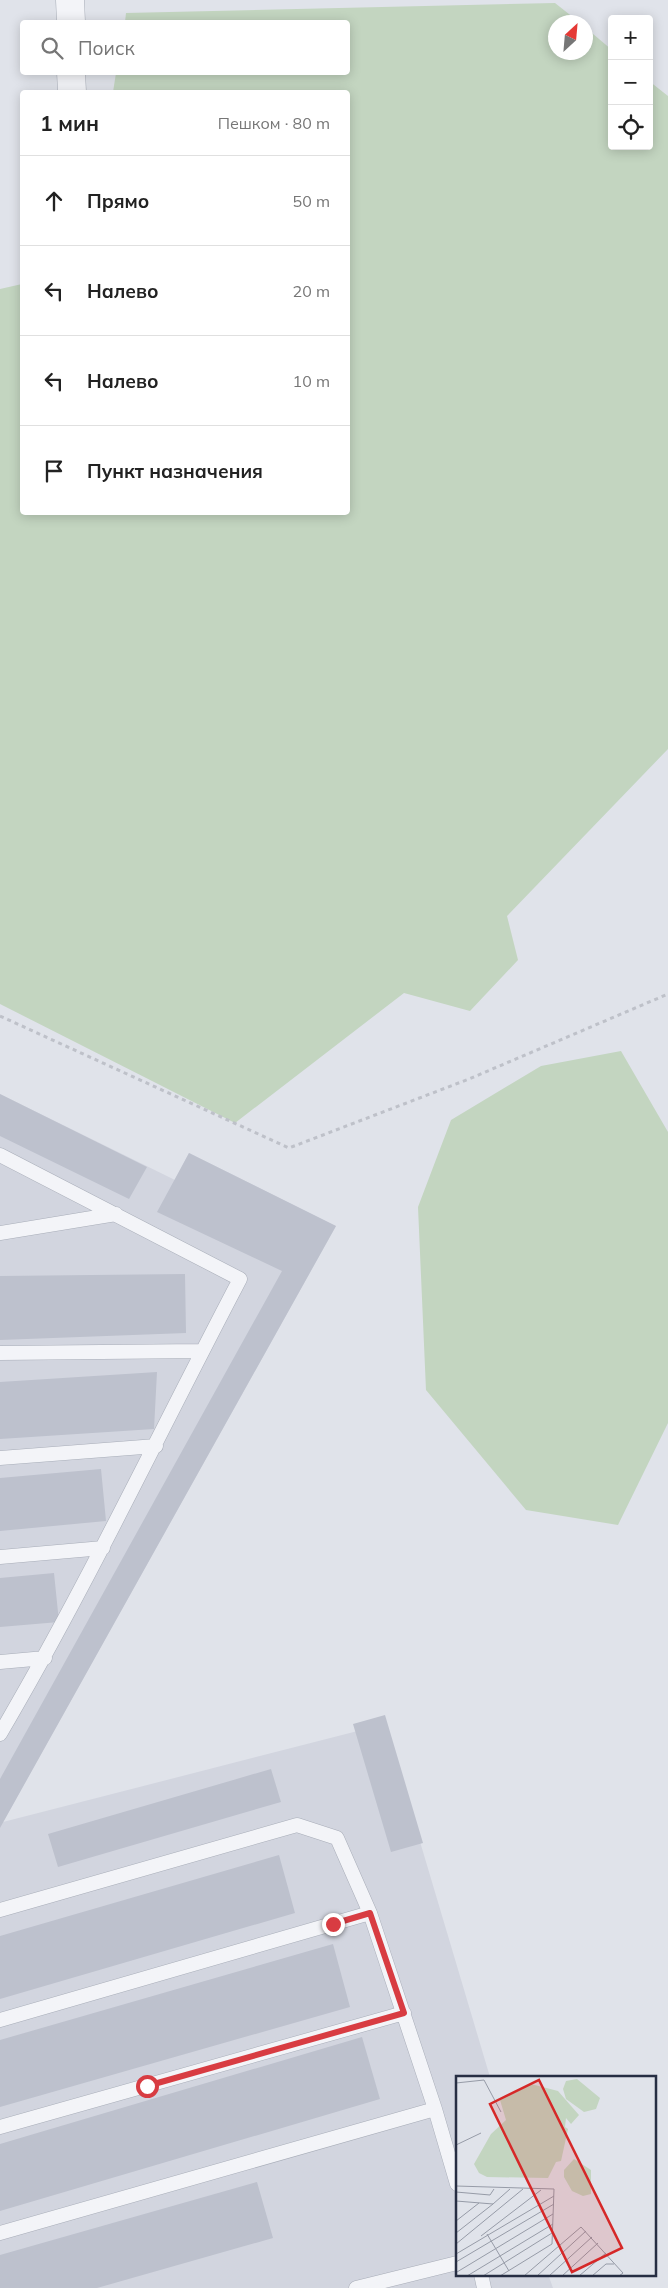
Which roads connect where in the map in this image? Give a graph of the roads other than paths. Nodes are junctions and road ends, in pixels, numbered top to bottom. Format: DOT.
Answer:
graph roads {
  1 [pos="70,0"];
  2 [pos="71,20"];
  3 [pos="71,75"];
  4 [pos="72,90"];
  5 [pos="0,1155"];
  6 [pos="116,1214"];
  7 [pos="0,1233"];
  8 [pos="202,1351"];
  9 [pos="0,1354"];
  10 [pos="156,1446"];
  11 [pos="0,1458"];
  12 [pos="103,1548"];
  13 [pos="0,1557"];
  14 [pos="45,1658"];
  15 [pos="0,1662"];
  16 [pos="0,1734"];
  17 [pos="0,1910"];
  18 [pos="370,1913"];
  19 [pos="404,2013"];
  20 [pos="0,2020"];
  21 [pos="436,2109"];
  22 [pos="0,2127"];
  23 [pos="456,2180"];
  24 [pos="0,2233"];
  25 [pos="456,2263"];
  26 [pos="356,2288"];
  1 -- 2 [label="street"];
  3 -- 4 [label="street"];
  5 -- 6 [label="lane"];
  6 -- 7 [label="lane"];
  6 -- 8 [label="lane"];
  8 -- 9 [label="lane"];
  8 -- 10 [label="lane"];
  10 -- 11 [label="lane"];
  10 -- 12 [label="lane"];
  12 -- 13 [label="lane"];
  12 -- 14 [label="lane"];
  14 -- 15 [label="lane"];
  14 -- 16 [label="lane"];
  17 -- 18 [label="lane"];
  18 -- 19 [label="lane"];
  18 -- 20 [label="lane"];
  19 -- 21 [label="lane"];
  19 -- 22 [label="lane"];
  21 -- 23 [label="lane"];
  21 -- 24 [label="lane"];
  25 -- 26 [label="lane"];
}
